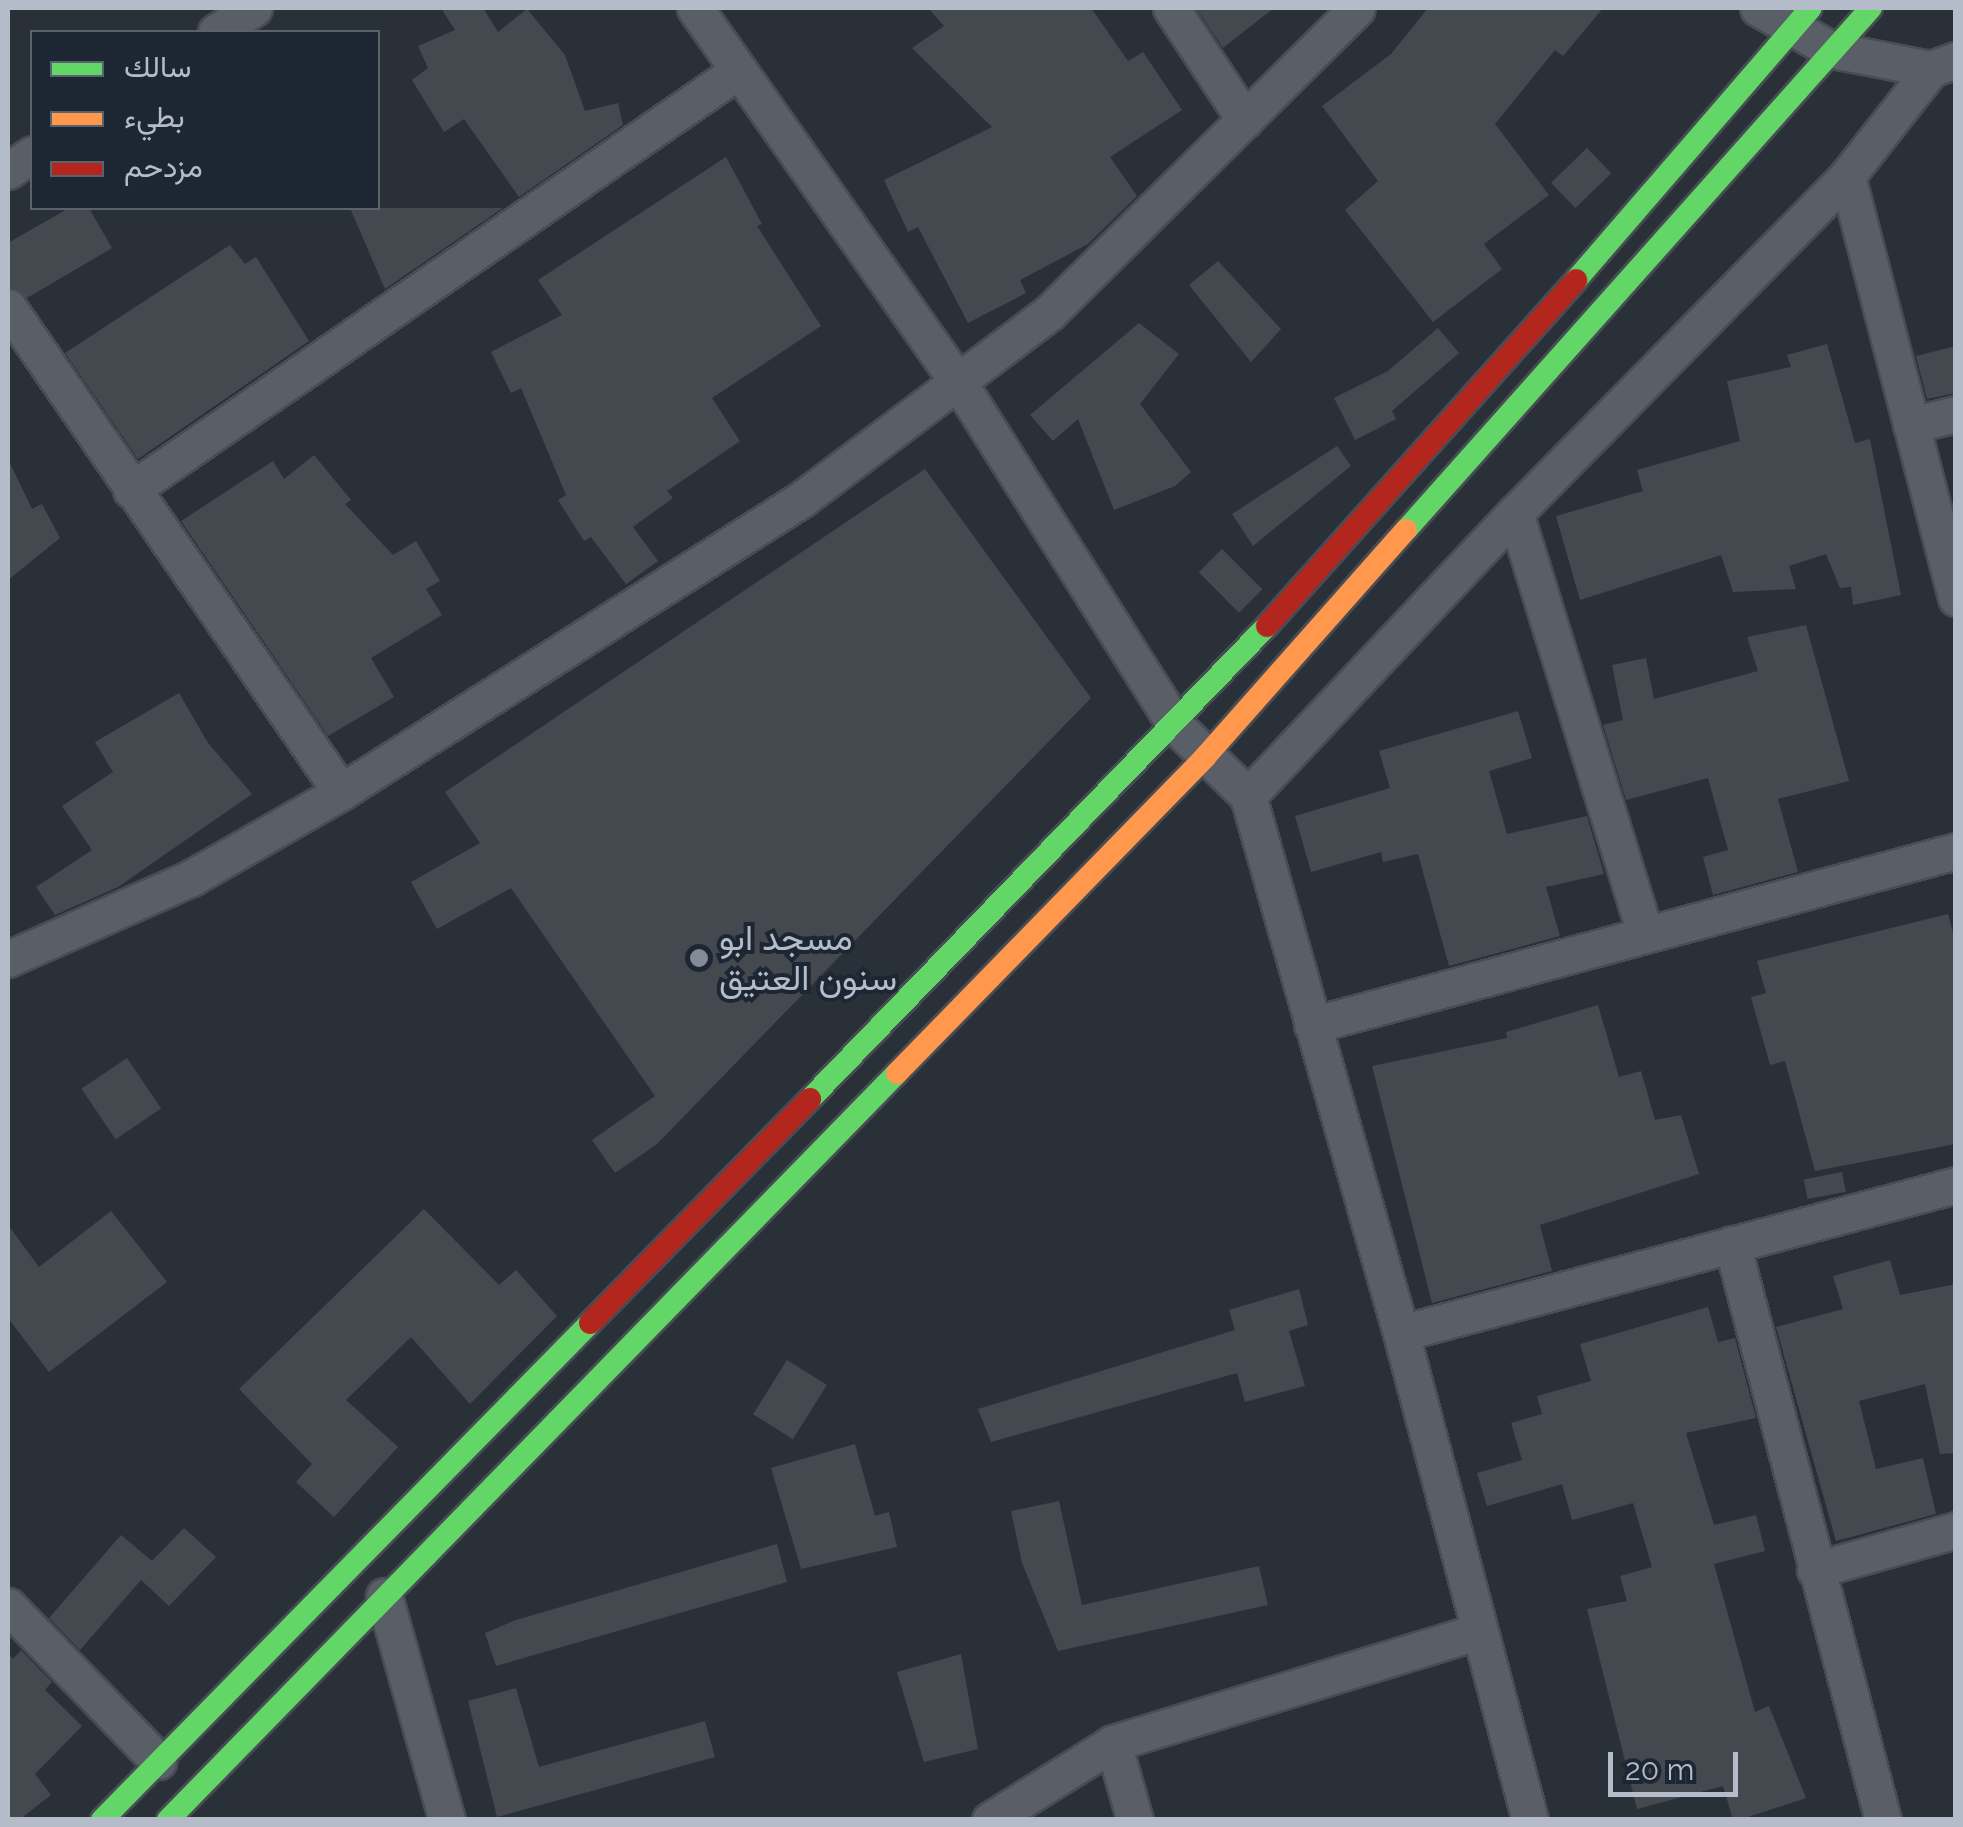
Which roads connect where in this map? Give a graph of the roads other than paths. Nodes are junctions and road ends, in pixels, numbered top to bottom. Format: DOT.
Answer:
graph roads {
  1 [pos="254,8"];
  2 [pos="695,8"];
  3 [pos="1171,8"];
  4 [pos="1356,8"];
  5 [pos="1758,8"];
  6 [pos="1871,8"];
  7 [pos="1803,19"];
  8 [pos="219,30"];
  9 [pos="1832,50"];
  10 [pos="1943,65"];
  11 [pos="738,71"];
  12 [pos="1245,120"];
  13 [pos="30,155"];
  14 [pos="8,170"];
  15 [pos="1847,176"];
  16 [pos="8,307"];
  17 [pos="959,384"];
  18 [pos="1956,414"];
  19 [pos="1911,425"];
  20 [pos="130,490"];
  21 [pos="1514,513"];
  22 [pos="1956,598"];
  23 [pos="1176,726"];
  24 [pos="1205,757"];
  25 [pos="341,792"];
  26 [pos="1248,796"];
  27 [pos="1956,851"];
  28 [pos="1645,932"];
  29 [pos="12,945"];
  30 [pos="1312,1025"];
  31 [pos="1956,1185"];
  32 [pos="1732,1244"];
  33 [pos="1401,1333"];
  34 [pos="1956,1530"];
  35 [pos="1815,1570"];
  36 [pos="384,1596"];
  37 [pos="8,1606"];
  38 [pos="1479,1631"];
  39 [pos="1113,1743"];
  40 [pos="158,1761"];
  41 [pos="102,1820"];
  42 [pos="168,1820"];
  43 [pos="447,1820"];
  44 [pos="990,1820"];
  45 [pos="1135,1820"];
  46 [pos="1530,1820"];
  47 [pos="1883,1820"];
  1 -- 8 [label="street"];
  2 -- 11 [label="street"];
  3 -- 12 [label="street"];
  4 -- 12 [label="street"];
  5 -- 7 [label="street"];
  6 -- 9 [label="street"];
  7 -- 9 [label="street"];
  7 -- 23 [label="street"];
  9 -- 10 [label="street"];
  9 -- 24 [label="street"];
  10 -- 15 [label="street"];
  11 -- 17 [label="street"];
  11 -- 20 [label="street"];
  12 -- 17 [label="street"];
  13 -- 14 [label="street"];
  15 -- 19 [label="street"];
  15 -- 21 [label="street"];
  16 -- 20 [label="street"];
  17 -- 23 [label="street"];
  17 -- 25 [label="street"];
  18 -- 19 [label="street"];
  19 -- 22 [label="street"];
  20 -- 25 [label="street"];
  21 -- 26 [label="street"];
  21 -- 28 [label="street"];
  23 -- 24 [label="street"];
  23 -- 40 [label="street"];
  24 -- 26 [label="street"];
  24 -- 36 [label="street"];
  25 -- 29 [label="street"];
  26 -- 30 [label="street"];
  27 -- 28 [label="street"];
  28 -- 30 [label="street"];
  30 -- 33 [label="street"];
  31 -- 32 [label="street"];
  32 -- 33 [label="street"];
  32 -- 35 [label="street"];
  33 -- 38 [label="street"];
  34 -- 35 [label="street"];
  35 -- 47 [label="street"];
  36 -- 42 [label="street"];
  36 -- 43 [label="street"];
  37 -- 40 [label="street"];
  38 -- 39 [label="street"];
  38 -- 46 [label="street"];
  39 -- 44 [label="street"];
  39 -- 45 [label="street"];
  40 -- 41 [label="street"];
}
